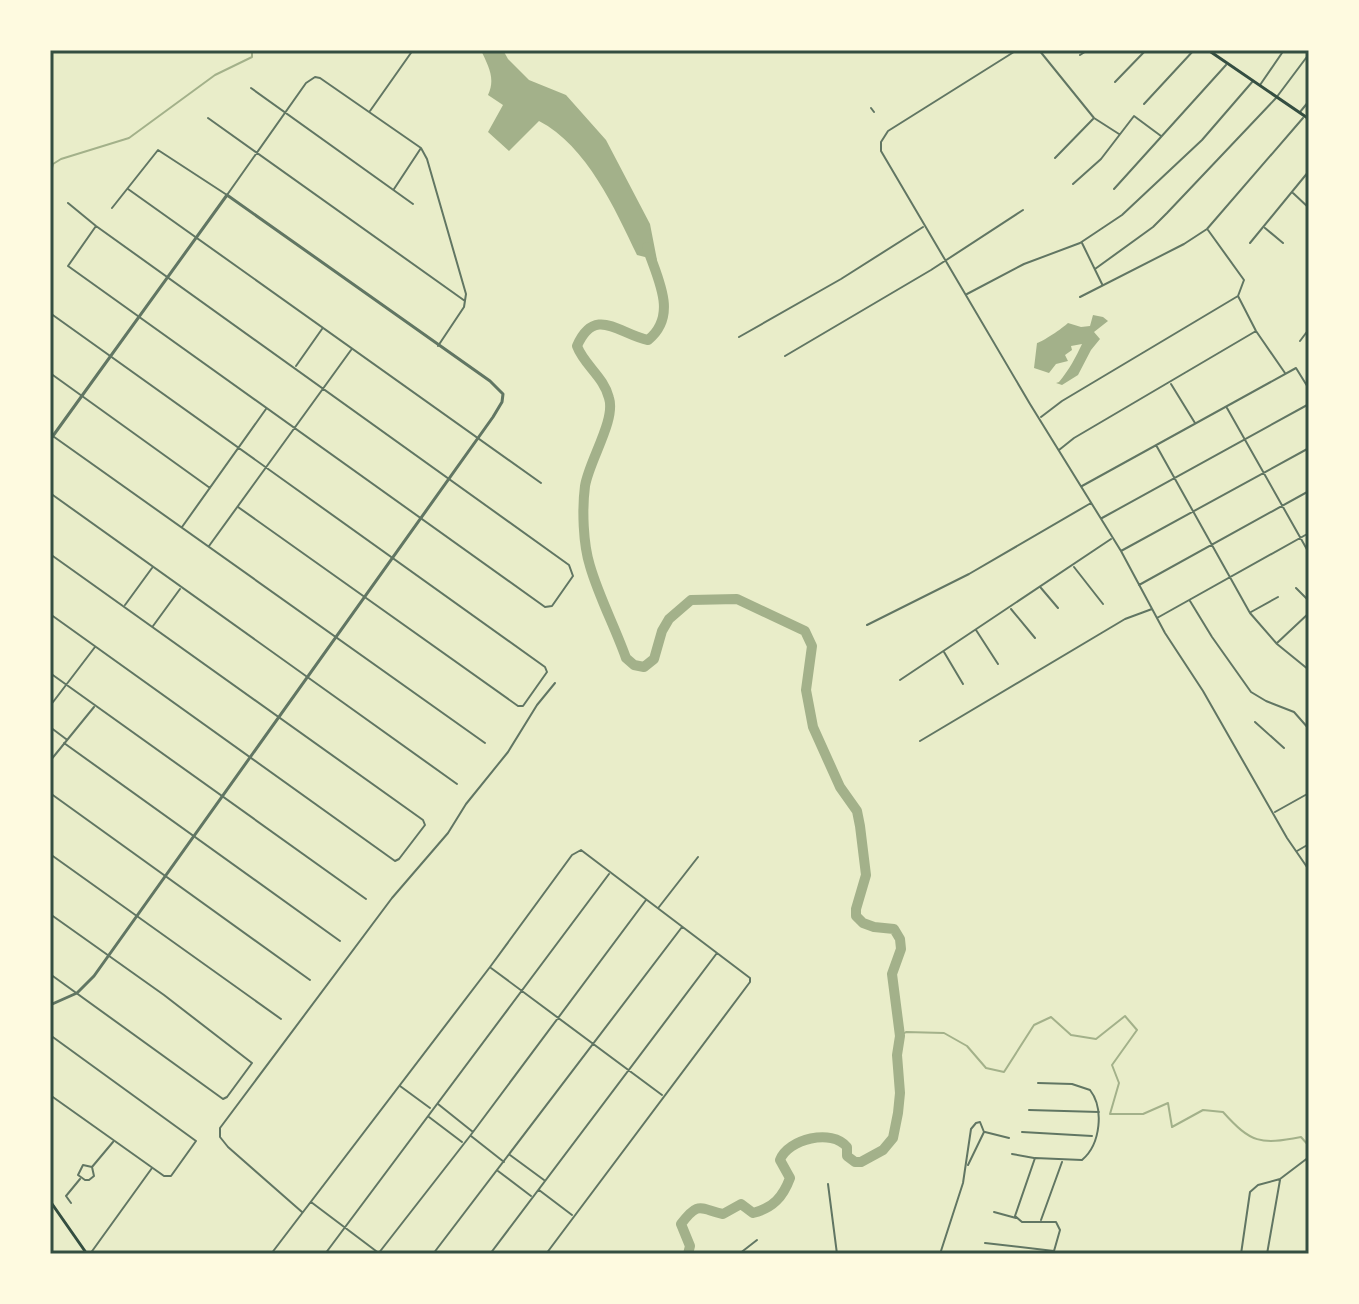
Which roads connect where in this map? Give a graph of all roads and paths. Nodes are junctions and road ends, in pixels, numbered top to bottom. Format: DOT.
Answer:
graph roads {
  1 [pos="413,50"];
  2 [pos="1017,50"];
  3 [pos="1039,50"];
  4 [pos="1088,50"];
  5 [pos="1146,50"];
  6 [pos="1194,50"];
  7 [pos="1208,50"];
  8 [pos="1284,50"];
  9 [pos="1309,54"];
  10 [pos="1080,55"];
  11 [pos="1227,63"];
  12 [pos="1253,81"];
  13 [pos="1115,82"];
  14 [pos="1260,86"];
  15 [pos="251,88"];
  16 [pos="1276,98"];
  17 [pos="1309,101"];
  18 [pos="1144,104"];
  19 [pos="871,108"];
  20 [pos="286,112"];
  21 [pos="369,112"];
  22 [pos="874,112"];
  23 [pos="1299,113"];
  24 [pos="208,118"];
  25 [pos="1094,118"];
  26 [pos="1307,118"];
  27 [pos="1120,135"];
  28 [pos="1162,136"];
  29 [pos="421,148"];
  30 [pos="257,153"];
  31 [pos="1055,158"];
  32 [pos="1309,171"];
  33 [pos="1073,184"];
  34 [pos="127,189"];
  35 [pos="1114,189"];
  36 [pos="393,190"];
  37 [pos="1292,192"];
  38 [pos="227,195"];
  39 [pos="68,203"];
  40 [pos="413,204"];
  41 [pos="112,208"];
  42 [pos="1309,208"];
  43 [pos="1023,210"];
  44 [pos="96,226"];
  45 [pos="924,226"];
  46 [pos="1264,227"];
  47 [pos="1207,229"];
  48 [pos="196,238"];
  49 [pos="1081,242"];
  50 [pos="1250,243"];
  51 [pos="1283,243"];
  52 [pos="944,261"];
  53 [pos="1095,269"];
  54 [pos="168,278"];
  55 [pos="1103,285"];
  56 [pos="966,295"];
  57 [pos="1238,296"];
  58 [pos="1080,297"];
  59 [pos="466,302"];
  60 [pos="50,313"];
  61 [pos="140,318"];
  62 [pos="323,327"];
  63 [pos="1309,329"];
  64 [pos="1256,331"];
  65 [pos="739,337"];
  66 [pos="1300,341"];
  67 [pos="438,346"];
  68 [pos="352,349"];
  69 [pos="785,356"];
  70 [pos="111,357"];
  71 [pos="295,367"];
  72 [pos="50,373"];
  73 [pos="1285,374"];
  74 [pos="1171,383"];
  75 [pos="323,388"];
  76 [pos="1309,389"];
  77 [pos="82,396"];
  78 [pos="1309,404"];
  79 [pos="1226,407"];
  80 [pos="266,409"];
  81 [pos="1040,417"];
  82 [pos="1195,424"];
  83 [pos="294,429"];
  84 [pos="51,437"];
  85 [pos="478,438"];
  86 [pos="1244,439"];
  87 [pos="1156,445"];
  88 [pos="238,448"];
  89 [pos="1309,448"];
  90 [pos="1058,450"];
  91 [pos="266,467"];
  92 [pos="1263,473"];
  93 [pos="449,478"];
  94 [pos="1175,478"];
  95 [pos="541,483"];
  96 [pos="1081,487"];
  97 [pos="210,488"];
  98 [pos="1309,491"];
  99 [pos="50,493"];
  100 [pos="1091,503"];
  101 [pos="1282,506"];
  102 [pos="238,507"];
  103 [pos="1192,511"];
  104 [pos="421,518"];
  105 [pos="1101,518"];
  106 [pos="181,528"];
  107 [pos="1309,533"];
  108 [pos="1300,538"];
  109 [pos="1112,539"];
  110 [pos="1211,546"];
  111 [pos="208,547"];
  112 [pos="1121,551"];
  113 [pos="1309,553"];
  114 [pos="50,554"];
  115 [pos="393,558"];
  116 [pos="1073,566"];
  117 [pos="153,567"];
  118 [pos="1230,578"];
  119 [pos="1139,585"];
  120 [pos="1040,587"];
  121 [pos="181,588"];
  122 [pos="1296,588"];
  123 [pos="1278,597"];
  124 [pos="364,598"];
  125 [pos="1190,601"];
  126 [pos="1309,601"];
  127 [pos="1103,604"];
  128 [pos="124,606"];
  129 [pos="1010,608"];
  130 [pos="1058,608"];
  131 [pos="1153,609"];
  132 [pos="1250,613"];
  133 [pos="1309,613"];
  134 [pos="50,614"];
  135 [pos="1157,618"];
  136 [pos="867,625"];
  137 [pos="153,627"];
  138 [pos="975,629"];
  139 [pos="336,638"];
  140 [pos="1035,638"];
  141 [pos="1277,644"];
  142 [pos="96,646"];
  143 [pos="943,651"];
  144 [pos="998,664"];
  145 [pos="1309,670"];
  146 [pos="50,673"];
  147 [pos="307,676"];
  148 [pos="900,680"];
  149 [pos="555,683"];
  150 [pos="963,684"];
  151 [pos="68,686"];
  152 [pos="50,706"];
  153 [pos="94,706"];
  154 [pos="279,716"];
  155 [pos="1255,722"];
  156 [pos="50,727"];
  157 [pos="1309,729"];
  158 [pos="920,741"];
  159 [pos="65,742"];
  160 [pos="485,743"];
  161 [pos="1284,748"];
  162 [pos="251,757"];
  163 [pos="50,760"];
  164 [pos="457,784"];
  165 [pos="50,793"];
  166 [pos="1309,793"];
  167 [pos="222,797"];
  168 [pos="1274,813"];
  169 [pos="193,835"];
  170 [pos="1309,844"];
  171 [pos="1296,851"];
  172 [pos="50,854"];
  173 [pos="698,857"];
  174 [pos="1309,870"];
  175 [pos="611,872"];
  176 [pos="165,875"];
  177 [pos="366,899"];
  178 [pos="646,899"];
  179 [pos="658,908"];
  180 [pos="50,914"];
  181 [pos="136,915"];
  182 [pos="683,925"];
  183 [pos="340,941"];
  184 [pos="718,952"];
  185 [pos="108,954"];
  186 [pos="490,967"];
  187 [pos="50,974"];
  188 [pos="310,980"];
  189 [pos="523,991"];
  190 [pos="77,993"];
  191 [pos="50,1005"];
  192 [pos="558,1018"];
  193 [pos="281,1019"];
  194 [pos="50,1035"];
  195 [pos="593,1044"];
  196 [pos="628,1070"];
  197 [pos="1038,1083"];
  198 [pos="399,1086"];
  199 [pos="50,1095"];
  200 [pos="664,1097"];
  201 [pos="437,1104"];
  202 [pos="432,1110"];
  203 [pos="1029,1110"];
  204 [pos="1100,1112"];
  205 [pos="428,1116"];
  206 [pos="473,1132"];
  207 [pos="984,1132"];
  208 [pos="1022,1132"];
  209 [pos="470,1136"];
  210 [pos="1095,1136"];
  211 [pos="1009,1138"];
  212 [pos="114,1141"];
  213 [pos="464,1144"];
  214 [pos="509,1154"];
  215 [pos="1012,1154"];
  216 [pos="1309,1157"];
  217 [pos="1035,1158"];
  218 [pos="1062,1161"];
  219 [pos="504,1162"];
  220 [pos="968,1165"];
  221 [pos="92,1167"];
  222 [pos="152,1168"];
  223 [pos="497,1171"];
  224 [pos="81,1178"];
  225 [pos="91,1178"];
  226 [pos="1280,1179"];
  227 [pos="544,1181"];
  228 [pos="95,1182"];
  229 [pos="828,1184"];
  230 [pos="538,1189"];
  231 [pos="532,1197"];
  232 [pos="50,1201"];
  233 [pos="311,1202"];
  234 [pos="71,1203"];
  235 [pos="994,1212"];
  236 [pos="302,1213"];
  237 [pos="574,1216"];
  238 [pos="1016,1218"];
  239 [pos="1041,1221"];
  240 [pos="345,1227"];
  241 [pos="757,1240"];
  242 [pos="985,1243"];
  243 [pos="1054,1253"];
  244 [pos="88,1254"];
  245 [pos="271,1254"];
  246 [pos="325,1254"];
  247 [pos="379,1254"];
  248 [pos="433,1254"];
  249 [pos="490,1254"];
  250 [pos="546,1254"];
  251 [pos="739,1254"];
  252 [pos="837,1254"];
  253 [pos="940,1254"];
  254 [pos="1241,1254"];
  255 [pos="1267,1254"];
  1 -- 21 [label="street"];
  2 -- 45 [label="street"];
  3 -- 25 [label="street"];
  4 -- 10 [label="street"];
  5 -- 13 [label="street"];
  6 -- 18 [label="street"];
  7 -- 11 [label="main road"];
  8 -- 14 [label="street"];
  9 -- 16 [label="street"];
  11 -- 12 [label="main road"];
  11 -- 28 [label="street"];
  12 -- 14 [label="main road"];
  12 -- 49 [label="street"];
  14 -- 16 [label="main road"];
  15 -- 20 [label="street"];
  16 -- 23 [label="main road"];
  16 -- 53 [label="street"];
  17 -- 23 [label="street"];
  19 -- 22 [label="street"];
  20 -- 21 [label="street"];
  20 -- 30 [label="street"];
  20 -- 36 [label="street"];
  21 -- 29 [label="street"];
  23 -- 26 [label="main road"];
  24 -- 30 [label="street"];
  25 -- 27 [label="street"];
  25 -- 31 [label="street"];
  26 -- 47 [label="street"];
  27 -- 28 [label="street"];
  27 -- 33 [label="street"];
  28 -- 35 [label="street"];
  29 -- 36 [label="street"];
  29 -- 59 [label="street"];
  30 -- 38 [label="street"];
  30 -- 59 [label="street"];
  32 -- 37 [label="street"];
  34 -- 38 [label="street"];
  34 -- 41 [label="street"];
  34 -- 48 [label="street"];
  36 -- 40 [label="street"];
  37 -- 42 [label="street"];
  37 -- 46 [label="street"];
  38 -- 48 [label="street"];
  38 -- 67 [label="street"];
  39 -- 44 [label="street"];
  43 -- 52 [label="street"];
  44 -- 54 [label="street"];
  44 -- 61 [label="street"];
  45 -- 52 [label="street"];
  45 -- 65 [label="street"];
  46 -- 50 [label="street"];
  46 -- 51 [label="street"];
  47 -- 55 [label="street"];
  47 -- 57 [label="street"];
  48 -- 54 [label="street"];
  48 -- 62 [label="street"];
  49 -- 53 [label="street"];
  49 -- 56 [label="street"];
  52 -- 56 [label="street"];
  52 -- 69 [label="street"];
  53 -- 55 [label="street"];
  54 -- 61 [label="street"];
  54 -- 71 [label="street"];
  55 -- 58 [label="street"];
  56 -- 81 [label="street"];
  57 -- 64 [label="street"];
  57 -- 81 [label="street"];
  59 -- 67 [label="street"];
  60 -- 70 [label="street"];
  61 -- 70 [label="street"];
  61 -- 80 [label="street"];
  62 -- 68 [label="street"];
  62 -- 71 [label="street"];
  63 -- 66 [label="street"];
  64 -- 73 [label="street"];
  64 -- 74 [label="street"];
  67 -- 85 [label="street"];
  68 -- 75 [label="street"];
  68 -- 85 [label="street"];
  70 -- 77 [label="street"];
  70 -- 88 [label="street"];
  71 -- 75 [label="street"];
  72 -- 77 [label="street"];
  73 -- 76 [label="street"];
  73 -- 79 [label="street"];
  74 -- 82 [label="street"];
  74 -- 90 [label="street"];
  75 -- 83 [label="street"];
  75 -- 93 [label="street"];
  77 -- 84 [label="street"];
  77 -- 97 [label="street"];
  78 -- 86 [label="street"];
  79 -- 82 [label="street"];
  79 -- 86 [label="street"];
  80 -- 83 [label="street"];
  80 -- 88 [label="street"];
  81 -- 90 [label="street"];
  82 -- 87 [label="street"];
  83 -- 91 [label="street"];
  83 -- 104 [label="street"];
  84 -- 106 [label="street"];
  85 -- 93 [label="street"];
  85 -- 95 [label="street"];
  86 -- 92 [label="street"];
  86 -- 94 [label="street"];
  87 -- 94 [label="street"];
  87 -- 96 [label="street"];
  88 -- 91 [label="street"];
  88 -- 97 [label="street"];
  89 -- 92 [label="street"];
  90 -- 96 [label="street"];
  91 -- 102 [label="street"];
  91 -- 115 [label="street"];
  92 -- 101 [label="street"];
  92 -- 103 [label="street"];
  93 -- 104 [label="street"];
  93 -- 104 [label="street"];
  94 -- 103 [label="street"];
  94 -- 105 [label="street"];
  96 -- 100 [label="street"];
  97 -- 106 [label="street"];
  98 -- 101 [label="street"];
  99 -- 117 [label="street"];
  100 -- 105 [label="street"];
  100 -- 136 [label="street"];
  101 -- 108 [label="street"];
  101 -- 110 [label="street"];
  102 -- 111 [label="street"];
  102 -- 124 [label="street"];
  103 -- 110 [label="street"];
  103 -- 112 [label="street"];
  104 -- 115 [label="street"];
  105 -- 109 [label="street"];
  106 -- 111 [label="street"];
  107 -- 108 [label="street"];
  108 -- 113 [label="street"];
  108 -- 118 [label="street"];
  109 -- 112 [label="street"];
  109 -- 116 [label="street"];
  110 -- 118 [label="street"];
  110 -- 119 [label="street"];
  111 -- 139 [label="street"];
  112 -- 119 [label="street"];
  114 -- 128 [label="street"];
  115 -- 124 [label="street"];
  115 -- 124 [label="street"];
  116 -- 120 [label="street"];
  116 -- 127 [label="street"];
  117 -- 121 [label="street"];
  117 -- 128 [label="street"];
  118 -- 125 [label="street"];
  118 -- 132 [label="street"];
  119 -- 131 [label="street"];
  120 -- 129 [label="street"];
  120 -- 130 [label="street"];
  121 -- 137 [label="street"];
  121 -- 147 [label="street"];
  122 -- 126 [label="street"];
  123 -- 132 [label="street"];
  124 -- 139 [label="street"];
  125 -- 135 [label="street"];
  125 -- 157 [label="street"];
  128 -- 137 [label="street"];
  129 -- 138 [label="street"];
  129 -- 140 [label="street"];
  131 -- 135 [label="street"];
  131 -- 158 [label="street"];
  132 -- 141 [label="street"];
  133 -- 141 [label="street"];
  134 -- 142 [label="street"];
  135 -- 168 [label="street"];
  137 -- 154 [label="street"];
  138 -- 143 [label="street"];
  138 -- 144 [label="street"];
  139 -- 147 [label="street"];
  139 -- 160 [label="street"];
  141 -- 145 [label="street"];
  142 -- 151 [label="street"];
  142 -- 162 [label="street"];
  143 -- 148 [label="street"];
  143 -- 150 [label="street"];
  146 -- 151 [label="street"];
  147 -- 154 [label="street"];
  147 -- 164 [label="street"];
  149 -- 236 [label="street"];
  151 -- 152 [label="street"];
  151 -- 153 [label="street"];
  153 -- 159 [label="street"];
  153 -- 167 [label="street"];
  154 -- 162 [label="street"];
  154 -- 162 [label="street"];
  155 -- 161 [label="street"];
  156 -- 159 [label="street"];
  159 -- 163 [label="street"];
  159 -- 169 [label="street"];
  162 -- 167 [label="street"];
  165 -- 176 [label="street"];
  166 -- 168 [label="street"];
  167 -- 169 [label="street"];
  167 -- 177 [label="street"];
  168 -- 171 [label="street"];
  169 -- 176 [label="street"];
  169 -- 183 [label="street"];
  170 -- 171 [label="street"];
  171 -- 174 [label="street"];
  172 -- 181 [label="street"];
  173 -- 179 [label="street"];
  175 -- 178 [label="street"];
  175 -- 186 [label="street"];
  175 -- 189 [label="street"];
  176 -- 181 [label="street"];
  176 -- 188 [label="street"];
  178 -- 179 [label="street"];
  178 -- 192 [label="street"];
  179 -- 182 [label="street"];
  180 -- 185 [label="street"];
  181 -- 185 [label="street"];
  181 -- 193 [label="street"];
  182 -- 184 [label="street"];
  182 -- 195 [label="street"];
  184 -- 196 [label="street"];
  184 -- 200 [label="street"];
  185 -- 190 [label="street"];
  185 -- 190 [label="street"];
  186 -- 189 [label="street"];
  186 -- 198 [label="street"];
  187 -- 190 [label="street"];
  189 -- 192 [label="street"];
  189 -- 201 [label="street"];
  190 -- 191 [label="street"];
  192 -- 195 [label="street"];
  192 -- 206 [label="street"];
  194 -- 222 [label="street"];
  195 -- 196 [label="street"];
  195 -- 214 [label="street"];
  196 -- 200 [label="street"];
  196 -- 227 [label="street"];
  197 -- 204 [label="street"];
  198 -- 202 [label="street"];
  198 -- 233 [label="street"];
  199 -- 212 [label="street"];
  200 -- 237 [label="street"];
  201 -- 202 [label="street"];
  201 -- 206 [label="street"];
  202 -- 205 [label="street"];
  203 -- 204 [label="street"];
  204 -- 210 [label="street"];
  205 -- 213 [label="street"];
  205 -- 240 [label="street"];
  206 -- 209 [label="street"];
  207 -- 211 [label="street"];
  207 -- 220 [label="street"];
  207 -- 220 [label="street"];
  208 -- 210 [label="street"];
  209 -- 213 [label="street"];
  209 -- 219 [label="street"];
  210 -- 218 [label="street"];
  212 -- 221 [label="street"];
  212 -- 222 [label="street"];
  213 -- 247 [label="street"];
  214 -- 219 [label="street"];
  214 -- 227 [label="street"];
  215 -- 217 [label="street"];
  216 -- 226 [label="street"];
  217 -- 218 [label="street"];
  217 -- 238 [label="street"];
  218 -- 239 [label="street"];
  219 -- 223 [label="street"];
  220 -- 253 [label="street"];
  221 -- 224 [label="street"];
  221 -- 225 [label="street"];
  222 -- 244 [label="street"];
  223 -- 231 [label="street"];
  223 -- 248 [label="street"];
  224 -- 225 [label="street"];
  224 -- 234 [label="street"];
  225 -- 228 [label="street"];
  226 -- 254 [label="street"];
  226 -- 255 [label="street"];
  227 -- 230 [label="street"];
  229 -- 252 [label="street"];
  230 -- 231 [label="street"];
  230 -- 237 [label="street"];
  231 -- 249 [label="street"];
  232 -- 244 [label="main road"];
  233 -- 236 [label="street"];
  233 -- 240 [label="street"];
  235 -- 238 [label="street"];
  236 -- 245 [label="street"];
  237 -- 250 [label="street"];
  238 -- 239 [label="street"];
  239 -- 243 [label="street"];
  240 -- 246 [label="street"];
  240 -- 247 [label="street"];
  241 -- 251 [label="street"];
  242 -- 243 [label="street"];
}
